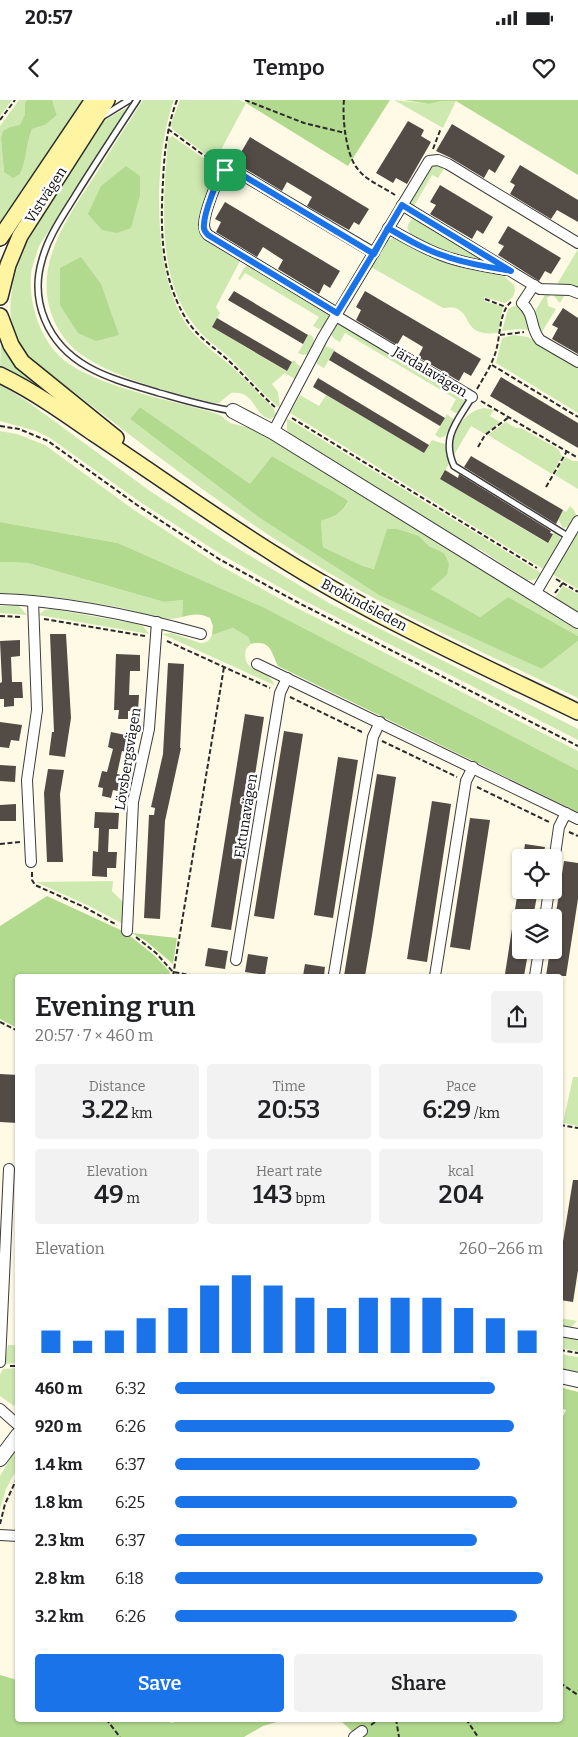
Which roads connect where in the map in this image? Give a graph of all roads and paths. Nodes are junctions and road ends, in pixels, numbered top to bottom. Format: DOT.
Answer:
graph roads {
  1 [pos="15,100"];
  2 [pos="93,100"];
  3 [pos="107,100"];
  4 [pos="129,100"];
  5 [pos="137,100"];
  6 [pos="245,100"];
  7 [pos="344,100"];
  8 [pos="0,120"];
  9 [pos="92,124"];
  10 [pos="168,128"];
  11 [pos="441,128"];
  12 [pos="345,133"];
  13 [pos="430,160"];
  14 [pos="225,170"];
  15 [pos="403,203"];
  16 [pos="388,228"];
  17 [pos="0,238"];
  18 [pos="578,243"];
  19 [pos="374,254"];
  20 [pos="511,271"];
  21 [pos="534,285"];
  22 [pos="578,293"];
  23 [pos="0,297"];
  24 [pos="485,299"];
  25 [pos="522,304"];
  26 [pos="506,306"];
  27 [pos="336,315"];
  28 [pos="0,316"];
  29 [pos="535,334"];
  30 [pos="500,335"];
  31 [pos="578,362"];
  32 [pos="491,365"];
  33 [pos="0,375"];
  34 [pos="472,397"];
  35 [pos="233,411"];
  36 [pos="509,417"];
  37 [pos="578,417"];
  38 [pos="0,426"];
  39 [pos="273,432"];
  40 [pos="478,447"];
  41 [pos="567,451"];
  42 [pos="578,458"];
  43 [pos="162,478"];
  44 [pos="546,487"];
  45 [pos="578,521"];
  46 [pos="568,537"];
  47 [pos="535,594"];
  48 [pos="0,599"];
  49 [pos="33,601"];
  50 [pos="0,616"];
  51 [pos="33,618"];
  52 [pos="578,621"];
  53 [pos="157,622"];
  54 [pos="201,634"];
  55 [pos="155,638"];
  56 [pos="257,664"];
  57 [pos="224,667"];
  58 [pos="287,678"];
  59 [pos="280,693"];
  60 [pos="578,712"];
  61 [pos="380,722"];
  62 [pos="373,737"];
  63 [pos="578,746"];
  64 [pos="473,768"];
  65 [pos="466,782"];
  66 [pos="566,813"];
  67 [pos="578,819"];
  68 [pos="560,827"];
  69 [pos="578,836"];
  70 [pos="30,841"];
  71 [pos="0,844"];
  72 [pos="556,849"];
  73 [pos="31,862"];
  74 [pos="128,931"];
  75 [pos="538,959"];
  76 [pos="236,960"];
  77 [pos="174,972"];
  78 [pos="185,974"];
  79 [pos="334,974"];
  80 [pos="435,974"];
  81 [pos="535,974"];
  82 [pos="0,1022"];
  83 [pos="15,1030"];
  84 [pos="563,1126"];
  85 [pos="578,1128"];
  86 [pos="9,1169"];
  87 [pos="563,1332"];
  88 [pos="578,1334"];
  89 [pos="563,1350"];
  90 [pos="578,1353"];
  91 [pos="0,1362"];
  92 [pos="563,1377"];
  93 [pos="578,1380"];
  94 [pos="0,1408"];
  95 [pos="15,1422"];
  96 [pos="15,1439"];
  97 [pos="0,1459"];
  98 [pos="15,1482"];
  99 [pos="0,1524"];
  100 [pos="0,1535"];
  101 [pos="15,1536"];
  102 [pos="563,1685"];
  103 [pos="578,1695"];
  104 [pos="108,1722"];
  105 [pos="396,1722"];
  106 [pos="468,1722"];
  107 [pos="120,1737"];
  108 [pos="399,1737"];
  109 [pos="478,1737"];
  1 -- 8 [label="path"];
  2 -- 17 [label="main road, Vistvägen"];
  3 -- 9 [label="main road, Vistvägen"];
  4 -- 9 [label="lane"];
  5 -- 35 [label="lane"];
  6 -- 12 [label="path"];
  7 -- 12 [label="path"];
  9 -- 23 [label="main road, Vistvägen"];
  10 -- 14 [label="path"];
  11 -- 13 [label="path"];
  12 -- 15 [label="path"];
  13 -- 15 [label="street"];
  13 -- 18 [label="street"];
  14 -- 19 [label="street"];
  14 -- 27 [label="street, Järdalavägen"];
  15 -- 16 [label="street"];
  15 -- 20 [label="street"];
  16 -- 19 [label="street"];
  16 -- 20 [label="street"];
  19 -- 27 [label="street"];
  20 -- 21 [label="street"];
  21 -- 22 [label="street"];
  21 -- 25 [label="street"];
  24 -- 26 [label="path"];
  25 -- 26 [label="path"];
  25 -- 29 [label="street"];
  26 -- 30 [label="path"];
  27 -- 34 [label="street, Järdalavägen"];
  27 -- 39 [label="street"];
  28 -- 43 [label="main road, Brokindsleden"];
  29 -- 30 [label="path"];
  29 -- 31 [label="street"];
  30 -- 32 [label="path"];
  32 -- 34 [label="path"];
  32 -- 37 [label="path"];
  33 -- 43 [label="main road, Brokindsleden"];
  34 -- 36 [label="path"];
  34 -- 46 [label="lane, Järdalavägen"];
  35 -- 39 [label="street"];
  36 -- 40 [label="path"];
  36 -- 41 [label="path"];
  38 -- 63 [label="path"];
  39 -- 47 [label="street"];
  41 -- 42 [label="path"];
  41 -- 44 [label="path"];
  43 -- 60 [label="main road, Brokindsleden"];
  45 -- 46 [label="street"];
  46 -- 47 [label="street"];
  47 -- 52 [label="street"];
  48 -- 49 [label="street"];
  49 -- 51 [label="street"];
  49 -- 53 [label="street"];
  50 -- 51 [label="path"];
  51 -- 55 [label="path"];
  51 -- 70 [label="street"];
  53 -- 54 [label="street"];
  53 -- 55 [label="street, Lövsbergsvägen"];
  55 -- 57 [label="path"];
  55 -- 74 [label="street, Lövsbergsvägen"];
  56 -- 58 [label="street"];
  57 -- 59 [label="path"];
  57 -- 77 [label="path"];
  58 -- 59 [label="street, Ektunavägen"];
  58 -- 61 [label="street"];
  59 -- 62 [label="path"];
  59 -- 76 [label="street, Ektunavägen"];
  61 -- 62 [label="street"];
  61 -- 64 [label="street"];
  62 -- 65 [label="path"];
  62 -- 79 [label="street"];
  64 -- 65 [label="street"];
  64 -- 66 [label="street"];
  65 -- 68 [label="path"];
  65 -- 80 [label="street"];
  66 -- 67 [label="street"];
  66 -- 68 [label="street"];
  68 -- 69 [label="path"];
  68 -- 72 [label="street"];
  70 -- 71 [label="path"];
  70 -- 73 [label="street"];
  73 -- 74 [label="path"];
  74 -- 77 [label="path"];
  75 -- 81 [label="street"];
  77 -- 78 [label="path"];
  82 -- 83 [label="path"];
  84 -- 85 [label="path"];
  86 -- 91 [label="street"];
  87 -- 88 [label="street"];
  89 -- 90 [label="path"];
  92 -- 93 [label="street"];
  94 -- 95 [label="street"];
  96 -- 97 [label="street"];
  98 -- 99 [label="path"];
  100 -- 101 [label="street"];
  102 -- 103 [label="path"];
  104 -- 107 [label="path"];
  105 -- 108 [label="path"];
  106 -- 109 [label="path"];
}
